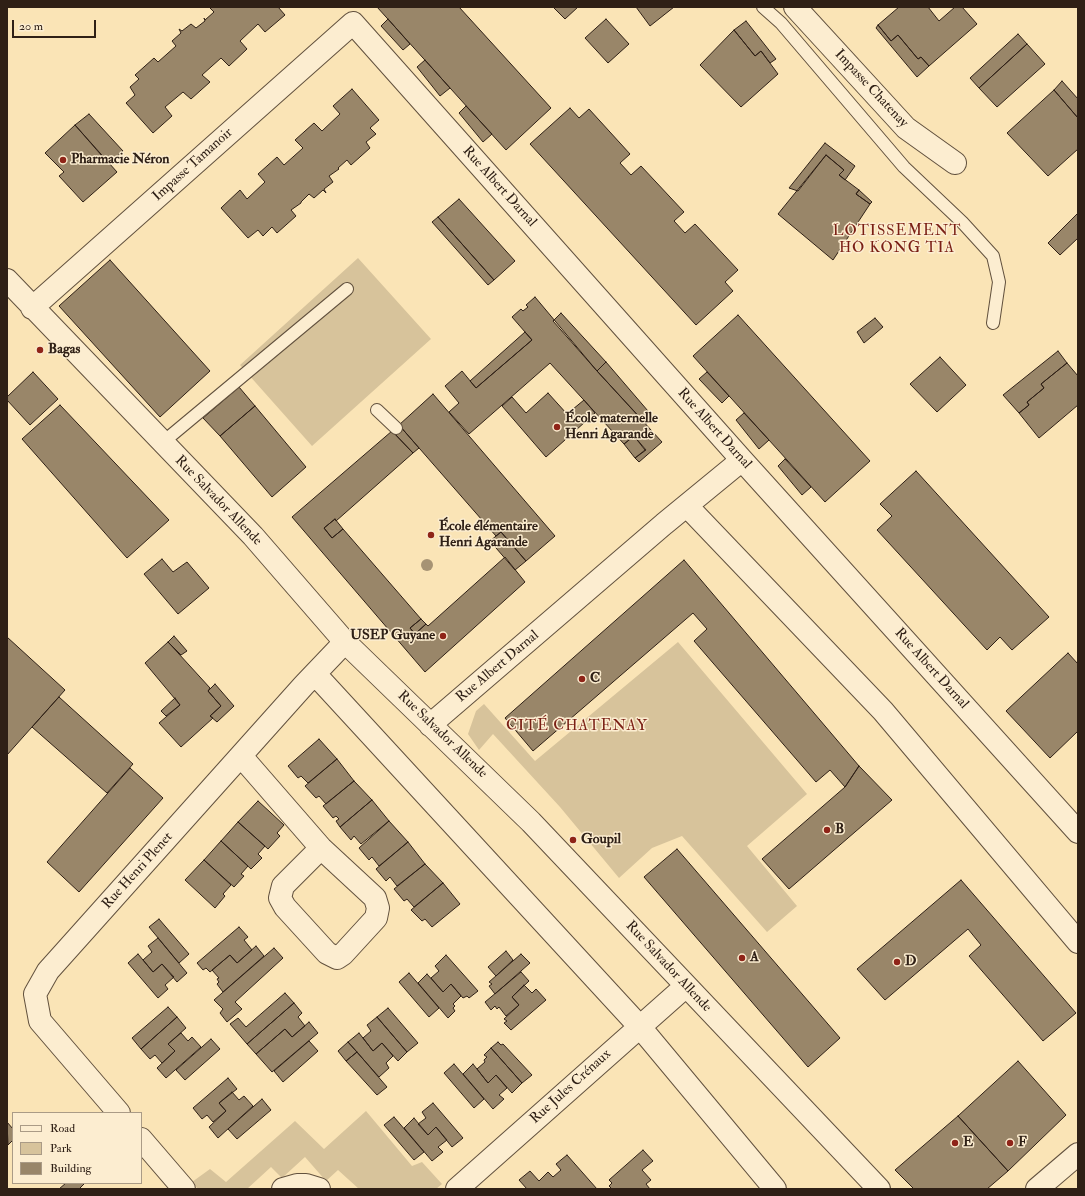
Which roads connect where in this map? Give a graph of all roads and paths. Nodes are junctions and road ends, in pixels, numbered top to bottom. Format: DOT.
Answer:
graph roads {
  1 [pos="763,7"];
  2 [pos="795,7"];
  3 [pos="353,23"];
  4 [pos="955,163"];
  5 [pos="7,280"];
  6 [pos="347,289"];
  7 [pos="32,308"];
  8 [pos="993,323"];
  9 [pos="378,410"];
  10 [pos="396,428"];
  11 [pos="162,443"];
  12 [pos="742,460"];
  13 [pos="687,506"];
  14 [pos="345,642"];
  15 [pos="315,674"];
  16 [pos="430,725"];
  17 [pos="241,756"];
  18 [pos="1078,832"];
  19 [pos="321,848"];
  20 [pos="1078,942"];
  21 [pos="686,986"];
  22 [pos="640,1027"];
  23 [pos="118,1112"];
  24 [pos="142,1139"];
  25 [pos="1078,1154"];
  26 [pos="184,1189"];
  27 [pos="282,1189"];
  28 [pos="319,1189"];
  29 [pos="457,1189"];
  30 [pos="775,1189"];
  31 [pos="879,1189"];
  32 [pos="1037,1189"];
  1 -- 8 [label="lane"];
  2 -- 4 [label="street, Impasse Chatenay"];
  3 -- 7 [label="street, Impasse Tamanoir"];
  3 -- 12 [label="street, Rue Albert Darnal"];
  5 -- 7 [label="street, Rue Salvador Allende"];
  6 -- 11 [label="lane"];
  7 -- 11 [label="street, Rue Salvador Allende"];
  9 -- 10 [label="lane"];
  11 -- 14 [label="street, Rue Salvador Allende"];
  12 -- 13 [label="street, Rue Albert Darnal"];
  12 -- 18 [label="street, Rue Albert Darnal"];
  13 -- 16 [label="street, Rue Albert Darnal"];
  13 -- 20 [label="street"];
  14 -- 15 [label="street, Rue Henri Plenet"];
  14 -- 16 [label="street, Rue Salvador Allende"];
  15 -- 17 [label="street, Rue Henri Plenet"];
  15 -- 22 [label="street"];
  16 -- 21 [label="street, Rue Salvador Allende"];
  17 -- 19 [label="street"];
  17 -- 23 [label="street, Rue Henri Plenet"];
  19 -- 19 [label="street"];
  21 -- 22 [label="street, Rue Jules Crénaux"];
  21 -- 31 [label="street, Rue Salvador Allende"];
  22 -- 29 [label="street, Rue Jules Crénaux"];
  22 -- 30 [label="street"];
  24 -- 26 [label="street"];
  25 -- 32 [label="street"];
  27 -- 28 [label="street"];
}
